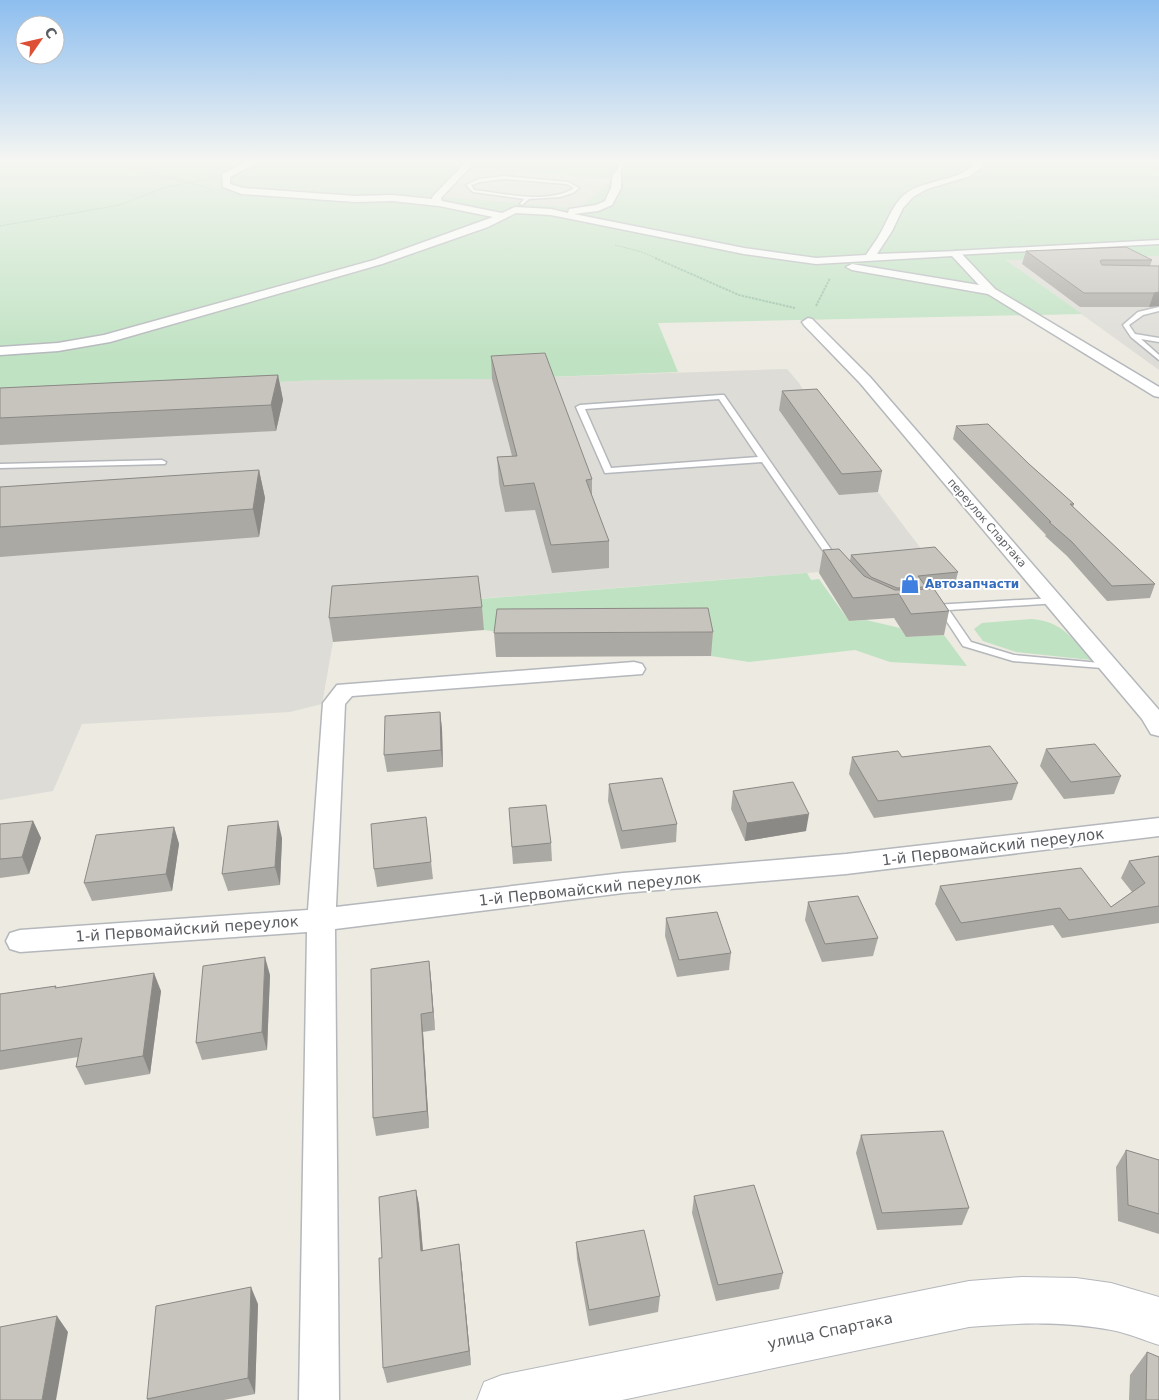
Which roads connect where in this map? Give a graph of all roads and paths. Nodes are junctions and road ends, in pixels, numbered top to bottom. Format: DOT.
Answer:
graph roads {
  1 [pos="472,227"];
  2 [pos="627,227"];
  3 [pos="888,227"];
  4 [pos="1159,242"];
  5 [pos="615,245"];
  6 [pos="955,252"];
  7 [pos="870,257"];
  8 [pos="816,261"];
  9 [pos="836,264"];
  10 [pos="991,291"];
  11 [pos="1159,309"];
  12 [pos="808,322"];
  13 [pos="1133,336"];
  14 [pos="1159,340"];
  15 [pos="0,351"];
  16 [pos="1159,358"];
  17 [pos="1159,393"];
  18 [pos="764,459"];
  19 [pos="162,462"];
  20 [pos="0,466"];
  21 [pos="841,571"];
  22 [pos="1054,601"];
  23 [pos="926,608"];
  24 [pos="943,608"];
  25 [pos="1111,667"];
  26 [pos="634,669"];
  27 [pos="1159,729"];
  28 [pos="1159,827"];
  29 [pos="321,920"];
  30 [pos="20,940"];
  31 [pos="1159,1321"];
  32 [pos="319,1400"];
  33 [pos="502,1400"];
  1 -- 15 [label="street"];
  2 -- 8 [label="street"];
  3 -- 7 [label="street"];
  4 -- 6 [label="lane"];
  5 -- 12 [label="path"];
  6 -- 7 [label="street"];
  6 -- 10 [label="street"];
  7 -- 8 [label="street"];
  8 -- 9 [label="street"];
  9 -- 10 [label="street"];
  9 -- 12 [label="path"];
  10 -- 17 [label="street"];
  11 -- 13 [label="lane"];
  12 -- 22 [label="street, переулок Спартака"];
  13 -- 14 [label="lane"];
  13 -- 16 [label="lane"];
  18 -- 18 [label="lane"];
  18 -- 21 [label="lane"];
  19 -- 20 [label="lane"];
  22 -- 24 [label="lane"];
  22 -- 25 [label="street, переулок Спартака"];
  23 -- 24 [label="lane"];
  24 -- 25 [label="lane"];
  25 -- 27 [label="street, переулок Спартака"];
  26 -- 29 [label="street"];
  28 -- 29 [label="street, 1-й Первомайский переулок"];
  29 -- 30 [label="street, 1-й Первомайский переулок"];
  29 -- 32 [label="street"];
  31 -- 33 [label="street, улица Спартака"];
}
